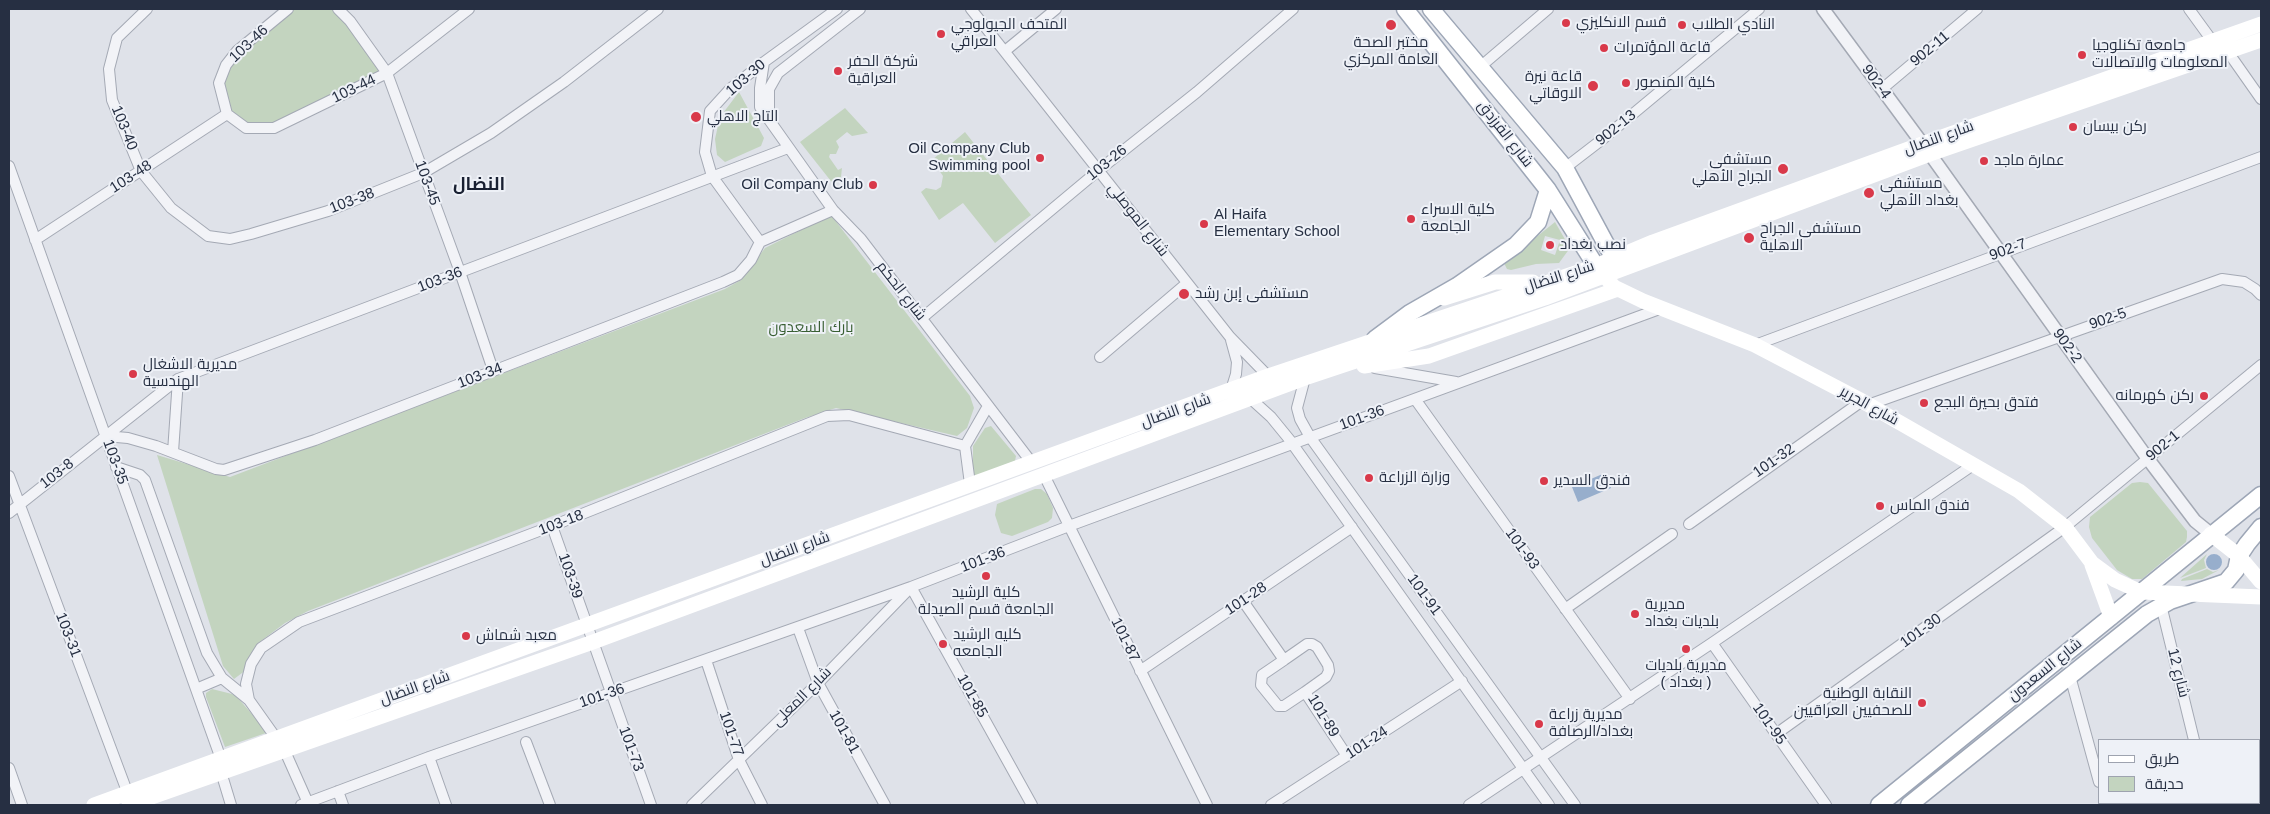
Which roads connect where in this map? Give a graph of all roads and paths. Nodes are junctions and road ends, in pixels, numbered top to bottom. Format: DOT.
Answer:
graph roads {
  1 [pos="147,9"];
  2 [pos="288,9"];
  3 [pos="338,9"];
  4 [pos="469,9"];
  5 [pos="658,9"];
  6 [pos="837,9"];
  7 [pos="860,9"];
  8 [pos="971,9"];
  9 [pos="1056,9"];
  10 [pos="1293,9"];
  11 [pos="1405,9"];
  12 [pos="1431,9"];
  13 [pos="1548,9"];
  14 [pos="1759,9"];
  15 [pos="1823,9"];
  16 [pos="1977,9"];
  17 [pos="2188,9"];
  18 [pos="2261,24"];
  19 [pos="2261,40"];
  20 [pos="2213,42"];
  21 [pos="1005,51"];
  22 [pos="2228,52"];
  23 [pos="764,62"];
  24 [pos="1480,67"];
  25 [pos="387,72"];
  26 [pos="1882,89"];
  27 [pos="2261,99"];
  28 [pos="227,114"];
  29 [pos="769,119"];
  30 [pos="788,148"];
  31 [pos="1926,149"];
  32 [pos="2261,156"];
  33 [pos="9,166"];
  34 [pos="1565,168"];
  35 [pos="1099,170"];
  36 [pos="141,171"];
  37 [pos="423,173"];
  38 [pos="712,176"];
  39 [pos="1548,190"];
  40 [pos="834,210"];
  41 [pos="35,240"];
  42 [pos="760,242"];
  43 [pos="2000,253"];
  44 [pos="1608,268"];
  45 [pos="460,272"];
  46 [pos="1542,282"];
  47 [pos="1187,283"];
  48 [pos="1618,289"];
  49 [pos="2261,296"];
  50 [pos="1430,303"];
  51 [pos="1662,308"];
  52 [pos="1502,312"];
  53 [pos="922,318"];
  54 [pos="1508,328"];
  55 [pos="2060,336"];
  56 [pos="1230,337"];
  57 [pos="1375,339"];
  58 [pos="1755,345"];
  59 [pos="1100,357"];
  60 [pos="1345,365"];
  61 [pos="2261,365"];
  62 [pos="1366,366"];
  63 [pos="493,370"];
  64 [pos="1268,376"];
  65 [pos="1305,378"];
  66 [pos="178,379"];
  67 [pos="1460,382"];
  68 [pos="1231,390"];
  69 [pos="1250,398"];
  70 [pos="1415,398"];
  71 [pos="1865,403"];
  72 [pos="988,406"];
  73 [pos="106,436"];
  74 [pos="1310,437"];
  75 [pos="1293,444"];
  76 [pos="965,446"];
  77 [pos="173,452"];
  78 [pos="2148,459"];
  79 [pos="1032,463"];
  80 [pos="1973,465"];
  81 [pos="116,467"];
  82 [pos="1044,475"];
  83 [pos="9,476"];
  84 [pos="970,484"];
  85 [pos="2261,495"];
  86 [pos="19,504"];
  87 [pos="9,513"];
  88 [pos="1689,524"];
  89 [pos="552,526"];
  90 [pos="1069,526"];
  91 [pos="1352,527"];
  92 [pos="2065,527"];
  93 [pos="2261,527"];
  94 [pos="1672,534"];
  95 [pos="2210,534"];
  96 [pos="2239,556"];
  97 [pos="2092,564"];
  98 [pos="2261,582"];
  99 [pos="911,588"];
  100 [pos="2141,592"];
  101 [pos="2196,593"];
  102 [pos="2261,597"];
  103 [pos="1243,601"];
  104 [pos="2161,605"];
  105 [pos="1565,609"];
  106 [pos="2111,617"];
  107 [pos="587,626"];
  108 [pos="798,628"];
  109 [pos="593,642"];
  110 [pos="1712,644"];
  111 [pos="706,660"];
  112 [pos="1284,660"];
  113 [pos="1140,671"];
  114 [pos="2070,676"];
  115 [pos="222,678"];
  116 [pos="1462,681"];
  117 [pos="818,683"];
  118 [pos="196,688"];
  119 [pos="1305,692"];
  120 [pos="611,693"];
  121 [pos="1630,699"];
  122 [pos="249,700"];
  123 [pos="1776,734"];
  124 [pos="2194,739"];
  125 [pos="526,742"];
  126 [pos="280,744"];
  127 [pos="429,756"];
  128 [pos="1348,756"];
  129 [pos="1542,757"];
  130 [pos="739,760"];
  131 [pos="221,765"];
  132 [pos="9,768"];
  133 [pos="1524,769"];
  134 [pos="2098,778"];
  135 [pos="338,790"];
  136 [pos="128,800"];
  137 [pos="304,804"];
  138 [pos="22,805"];
  139 [pos="94,805"];
  140 [pos="231,805"];
  141 [pos="343,805"];
  142 [pos="446,805"];
  143 [pos="550,805"];
  144 [pos="651,805"];
  145 [pos="692,805"];
  146 [pos="762,805"];
  147 [pos="885,805"];
  148 [pos="1032,805"];
  149 [pos="1207,805"];
  150 [pos="1271,805"];
  151 [pos="1469,805"];
  152 [pos="1549,805"];
  153 [pos="1575,805"];
  154 [pos="1826,805"];
  155 [pos="1879,805"];
  156 [pos="1909,805"];
  1 -- 36 [label="street, 103-40"];
  2 -- 28 [label="street, 103-46"];
  3 -- 25 [label="street, 103-45"];
  4 -- 25 [label="street, 103-44"];
  5 -- 37 [label="street, 103-38"];
  6 -- 23 [label="street, 103-30"];
  7 -- 29 [label="street, 103-30"];
  8 -- 21 [label="street, شارع الموصلي"];
  9 -- 21 [label="street"];
  10 -- 35 [label="street, 103-26"];
  11 -- 39 [label="main road, شارع الفرزدق"];
  12 -- 24 [label="main road, شارع الفرزدق"];
  13 -- 24 [label="street"];
  14 -- 34 [label="street, 902-13"];
  15 -- 26 [label="street, 902-4"];
  16 -- 26 [label="street, 902-11"];
  17 -- 20 [label="street"];
  18 -- 20 [label="main road, شارع النضال"];
  19 -- 22 [label="main road, شارع النضال"];
  20 -- 31 [label="main road, شارع النضال"];
  21 -- 35 [label="street, شارع الموصلي"];
  22 -- 27 [label="street"];
  22 -- 31 [label="main road, شارع النضال"];
  23 -- 29 [label="street, شارع الحكم"];
  23 -- 38 [label="street, 103-30"];
  24 -- 34 [label="main road, شارع الفرزدق"];
  25 -- 28 [label="street, 103-44"];
  25 -- 37 [label="street, 103-45"];
  26 -- 31 [label="street, 902-4"];
  28 -- 36 [label="street, 103-48"];
  29 -- 30 [label="street, شارع الحكم"];
  30 -- 38 [label="street, 103-36"];
  30 -- 40 [label="street, شارع الحكم"];
  31 -- 43 [label="street, 902-2"];
  31 -- 44 [label="main road, شارع النضال"];
  32 -- 43 [label="street, 902-7"];
  33 -- 41 [label="street, 103-35"];
  34 -- 44 [label="main road, شارع الفرزدق"];
  35 -- 47 [label="street, شارع الموصلي"];
  35 -- 53 [label="street, 103-26"];
  36 -- 37 [label="street, 103-38"];
  36 -- 41 [label="street, 103-48"];
  37 -- 45 [label="street, 103-45"];
  38 -- 42 [label="street, 103-30"];
  38 -- 45 [label="street, 103-36"];
  39 -- 44 [label="main road, شارع الفرزدق"];
  39 -- 50 [label="main road"];
  40 -- 42 [label="street"];
  40 -- 53 [label="street, شارع الحكم"];
  41 -- 73 [label="street, 103-35"];
  42 -- 63 [label="street, 103-34"];
  43 -- 55 [label="street, 902-2"];
  43 -- 58 [label="street, 902-7"];
  44 -- 46 [label="main road, شارع النضال"];
  44 -- 48 [label="main road, شارع الجرير"];
  44 -- 52 [label="main road, شارع النضال"];
  45 -- 63 [label="street, 103-45"];
  45 -- 66 [label="street, 103-36"];
  46 -- 50 [label="main road"];
  46 -- 57 [label="main road, شارع النضال"];
  47 -- 56 [label="street, شارع الموصلي"];
  47 -- 59 [label="street"];
  48 -- 51 [label="main road, شارع الجرير"];
  48 -- 54 [label="main road"];
  49 -- 55 [label="street, 902-5"];
  50 -- 57 [label="main road"];
  51 -- 58 [label="main road, شارع الجرير"];
  51 -- 67 [label="street, 101-36"];
  52 -- 54 [label="main road"];
  52 -- 60 [label="main road, شارع النضال"];
  53 -- 72 [label="street, شارع الحكم"];
  54 -- 62 [label="main road"];
  55 -- 71 [label="street, 902-5"];
  55 -- 78 [label="street, 902-2"];
  56 -- 64 [label="street, شارع الموصلي"];
  56 -- 68 [label="street, شارع الموصلي"];
  57 -- 64 [label="main road, شارع النضال"];
  58 -- 71 [label="main road, شارع الجرير"];
  60 -- 62 [label="main road"];
  60 -- 65 [label="main road, شارع النضال"];
  61 -- 78 [label="street, 902-1"];
  62 -- 67 [label="street"];
  63 -- 77 [label="street, 103-34"];
  64 -- 68 [label="main road, شارع النضال"];
  65 -- 69 [label="main road, شارع النضال"];
  65 -- 74 [label="street, 101-91"];
  66 -- 73 [label="street, 103-36"];
  66 -- 77 [label="street"];
  67 -- 70 [label="street, 101-36"];
  68 -- 79 [label="main road, شارع النضال"];
  69 -- 75 [label="street, 101-91"];
  69 -- 82 [label="main road, شارع النضال"];
  70 -- 74 [label="street, 101-36"];
  70 -- 105 [label="street, 101-93"];
  71 -- 80 [label="main road, شارع الجرير"];
  71 -- 88 [label="street, 101-32"];
  72 -- 76 [label="street"];
  72 -- 79 [label="street, شارع الحكم"];
  73 -- 77 [label="street, 103-34"];
  73 -- 81 [label="street, 103-35"];
  73 -- 86 [label="street, 103-8"];
  74 -- 75 [label="street, 101-36"];
  74 -- 129 [label="street, 101-91"];
  75 -- 90 [label="street, 101-36"];
  75 -- 91 [label="street, 101-91"];
  76 -- 84 [label="street"];
  76 -- 89 [label="street, 103-18"];
  78 -- 92 [label="street, 902-1"];
  78 -- 95 [label="street, 902-2"];
  79 -- 84 [label="main road, شارع النضال"];
  80 -- 92 [label="main road, شارع الجرير"];
  80 -- 110 [label="street"];
  81 -- 115 [label="street"];
  81 -- 118 [label="street, 103-35"];
  82 -- 90 [label="street, 101-87"];
  82 -- 109 [label="main road, شارع النضال"];
  83 -- 86 [label="street, 103-31"];
  84 -- 107 [label="main road, شارع النضال"];
  85 -- 95 [label="main road, شارع السعدون"];
  86 -- 87 [label="street, 103-8"];
  86 -- 136 [label="street, 103-31"];
  89 -- 107 [label="street, 103-39"];
  89 -- 122 [label="street, 103-18"];
  90 -- 99 [label="street, 101-36"];
  90 -- 113 [label="street, 101-87"];
  91 -- 103 [label="street, 101-28"];
  91 -- 116 [label="street, 101-91"];
  92 -- 97 [label="main road, شارع الجرير"];
  92 -- 123 [label="street, 101-30"];
  93 -- 96 [label="main road, شارع السعدون"];
  94 -- 105 [label="street"];
  95 -- 96 [label="main road"];
  95 -- 100 [label="main road, شارع السعدون"];
  96 -- 98 [label="main road"];
  96 -- 101 [label="main road, شارع السعدون"];
  97 -- 100 [label="main road, شارع الجرير"];
  97 -- 106 [label="main road, شارع الجرير"];
  99 -- 108 [label="street, 101-36"];
  99 -- 117 [label="street, شارع المعلى"];
  99 -- 148 [label="street, 101-85"];
  100 -- 101 [label="main road, شارع الجرير"];
  100 -- 106 [label="main road, شارع السعدون"];
  101 -- 102 [label="main road, شارع الجرير"];
  101 -- 104 [label="main road, شارع السعدون"];
  103 -- 112 [label="street"];
  103 -- 113 [label="street, 101-28"];
  104 -- 114 [label="main road, شارع السعدون"];
  104 -- 124 [label="street, شارع 12"];
  105 -- 121 [label="street, 101-93"];
  106 -- 155 [label="main road, شارع السعدون"];
  107 -- 109 [label="street, 103-39"];
  107 -- 126 [label="main road, شارع النضال"];
  108 -- 111 [label="street, 101-36"];
  108 -- 117 [label="street, 101-81"];
  109 -- 120 [label="street, 101-73"];
  109 -- 126 [label="main road, شارع النضال"];
  110 -- 121 [label="street"];
  110 -- 123 [label="street, 101-95"];
  111 -- 120 [label="street, 101-36"];
  111 -- 130 [label="street, 101-77"];
  112 -- 119 [label="street"];
  112 -- 119 [label="street, 101-89"];
  113 -- 149 [label="street, 101-87"];
  114 -- 134 [label="street"];
  114 -- 156 [label="main road, شارع السعدون"];
  115 -- 118 [label="street"];
  115 -- 122 [label="street"];
  116 -- 128 [label="street, 101-24"];
  116 -- 133 [label="street, 101-91"];
  117 -- 130 [label="street, شارع المعلى"];
  117 -- 147 [label="street, 101-81"];
  118 -- 131 [label="street, 103-35"];
  119 -- 128 [label="street, 101-89"];
  120 -- 127 [label="street, 101-36"];
  120 -- 144 [label="street, 101-73"];
  121 -- 129 [label="street"];
  122 -- 126 [label="street"];
  123 -- 154 [label="street, 101-95"];
  125 -- 143 [label="street"];
  126 -- 131 [label="main road, شارع النضال"];
  126 -- 137 [label="street"];
  127 -- 135 [label="street, 101-36"];
  127 -- 142 [label="street"];
  128 -- 150 [label="street, 101-24"];
  129 -- 133 [label="street"];
  129 -- 153 [label="street, 101-91"];
  130 -- 145 [label="street, شارع المعلى"];
  130 -- 146 [label="street, 101-77"];
  131 -- 136 [label="main road, شارع النضال"];
  131 -- 140 [label="street, 103-35"];
  132 -- 138 [label="street"];
  133 -- 151 [label="street"];
  133 -- 152 [label="street, 101-91"];
  135 -- 137 [label="street, 101-36"];
  135 -- 141 [label="street"];
  136 -- 139 [label="main road, شارع النضال"];
}
